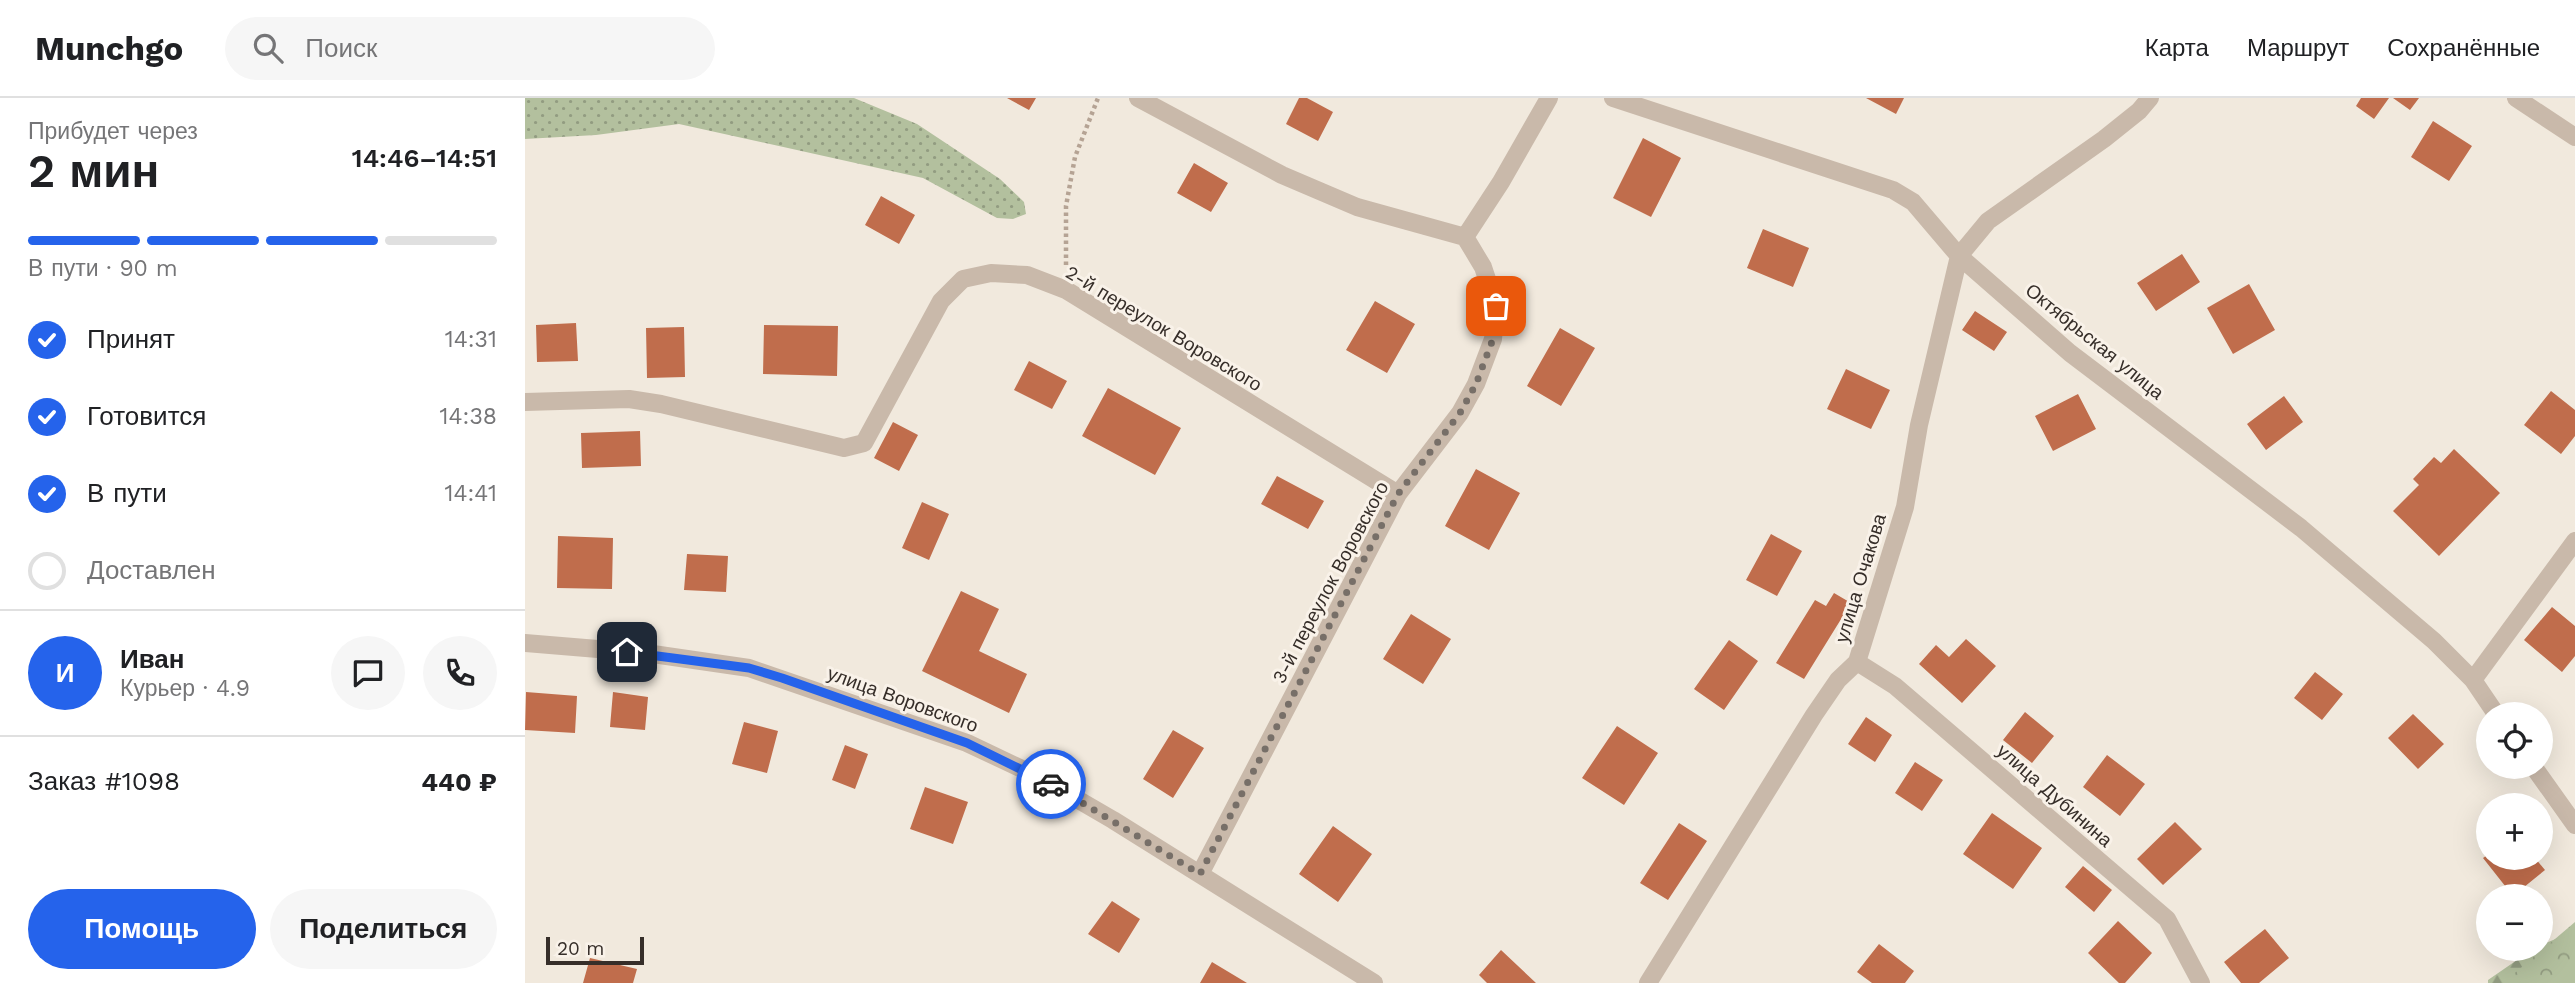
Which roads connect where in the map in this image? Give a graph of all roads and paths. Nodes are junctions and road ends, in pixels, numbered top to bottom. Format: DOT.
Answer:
graph roads {
  1 [pos="1098,98"];
  2 [pos="1138,98"];
  3 [pos="1549,98"];
  4 [pos="1612,98"];
  5 [pos="2150,98"];
  6 [pos="2516,98"];
  7 [pos="2575,137"];
  8 [pos="1465,237"];
  9 [pos="1959,256"];
  10 [pos="1066,290"];
  11 [pos="525,402"];
  12 [pos="1398,494"];
  13 [pos="2575,541"];
  14 [pos="525,643"];
  15 [pos="1857,662"];
  16 [pos="2473,680"];
  17 [pos="2488,702"];
  18 [pos="2542,779"];
  19 [pos="2575,825"];
  20 [pos="1200,874"];
  21 [pos="1374,983"];
  22 [pos="1648,983"];
  23 [pos="2200,983"];
  1 -- 10 [label="path"];
  2 -- 8 [label="street"];
  3 -- 8 [label="street"];
  4 -- 9 [label="street, Октябрьская улица"];
  5 -- 9 [label="street"];
  6 -- 7 [label="street"];
  8 -- 12 [label="street, 3-й переулок Воровского"];
  9 -- 15 [label="street, улица Очакова"];
  9 -- 16 [label="street, Октябрьская улица"];
  10 -- 11 [label="street, 2-й переулок Воровского"];
  10 -- 12 [label="street, 2-й переулок Воровского"];
  12 -- 20 [label="street, 3-й переулок Воровского"];
  13 -- 16 [label="street"];
  14 -- 20 [label="street, улица Воровского"];
  15 -- 22 [label="street, улица Очакова"];
  15 -- 23 [label="street, улица Дубинина"];
  16 -- 17 [label="street, Октябрьская улица"];
  18 -- 19 [label="street"];
  20 -- 21 [label="street, улица Воровского"];
}
